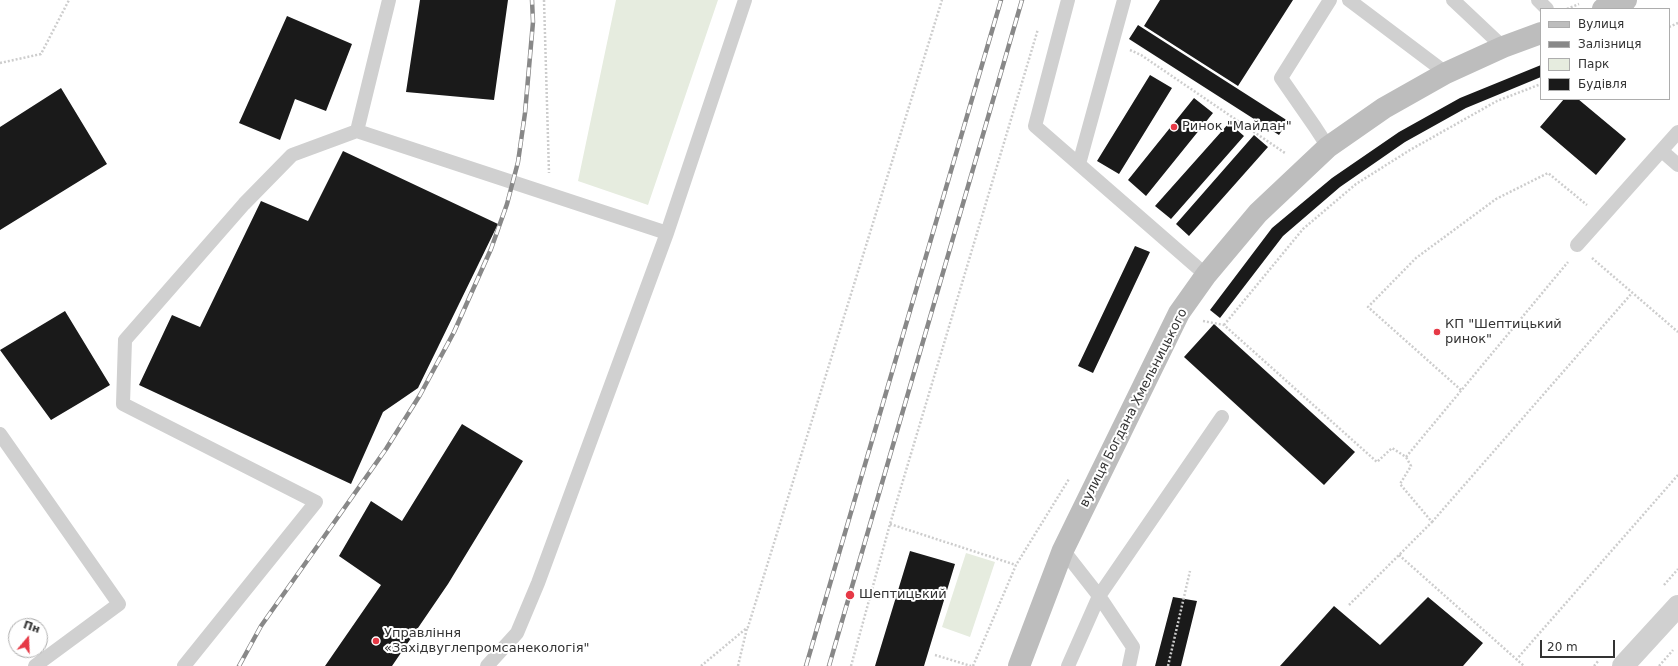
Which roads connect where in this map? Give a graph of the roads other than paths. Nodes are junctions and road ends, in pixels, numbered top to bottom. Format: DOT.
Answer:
graph roads {
  1 [pos="389,0"];
  2 [pos="745,0"];
  3 [pos="1068,0"];
  4 [pos="1124,0"];
  5 [pos="1330,0"];
  6 [pos="1349,0"];
  7 [pos="1453,0"];
  8 [pos="1538,0"];
  9 [pos="1626,0"];
  10 [pos="1546,8"];
  11 [pos="1606,8"];
  12 [pos="1540,33"];
  13 [pos="1503,47"];
  14 [pos="1446,73"];
  15 [pos="357,131"];
  16 [pos="1678,132"];
  17 [pos="1328,147"];
  18 [pos="1662,151"];
  19 [pos="1079,164"];
  20 [pos="1678,165"];
  21 [pos="667,233"];
  22 [pos="1577,245"];
  23 [pos="1206,275"];
  24 [pos="1222,417"];
  25 [pos="0,434"];
  26 [pos="1063,550"];
  27 [pos="1099,596"];
  28 [pos="1678,606"];
  29 [pos="35,666"];
  30 [pos="184,666"];
  31 [pos="487,666"];
  32 [pos="1019,666"];
  33 [pos="1068,666"];
  34 [pos="1129,666"];
  35 [pos="1623,666"];
  1 -- 15 [label="lane"];
  2 -- 21 [label="lane"];
  3 -- 19 [label="lane"];
  4 -- 19 [label="lane"];
  5 -- 17 [label="lane"];
  6 -- 14 [label="lane"];
  7 -- 13 [label="lane"];
  8 -- 10 [label="lane"];
  9 -- 11 [label="street"];
  12 -- 13 [label="street, вулиця Богдана Хмельницького"];
  13 -- 14 [label="street, вулиця Богдана Хмельницького"];
  14 -- 17 [label="street, вулиця Богдана Хмельницького"];
  15 -- 21 [label="lane"];
  15 -- 30 [label="lane"];
  16 -- 18 [label="lane"];
  17 -- 23 [label="street, вулиця Богдана Хмельницького"];
  18 -- 20 [label="lane"];
  18 -- 22 [label="lane"];
  19 -- 23 [label="lane"];
  21 -- 31 [label="lane"];
  23 -- 26 [label="street, вулиця Богдана Хмельницького"];
  24 -- 27 [label="lane"];
  25 -- 29 [label="lane"];
  26 -- 27 [label="lane"];
  26 -- 32 [label="street, вулиця Богдана Хмельницького"];
  27 -- 33 [label="lane"];
  27 -- 34 [label="lane"];
  28 -- 35 [label="street"];
}
